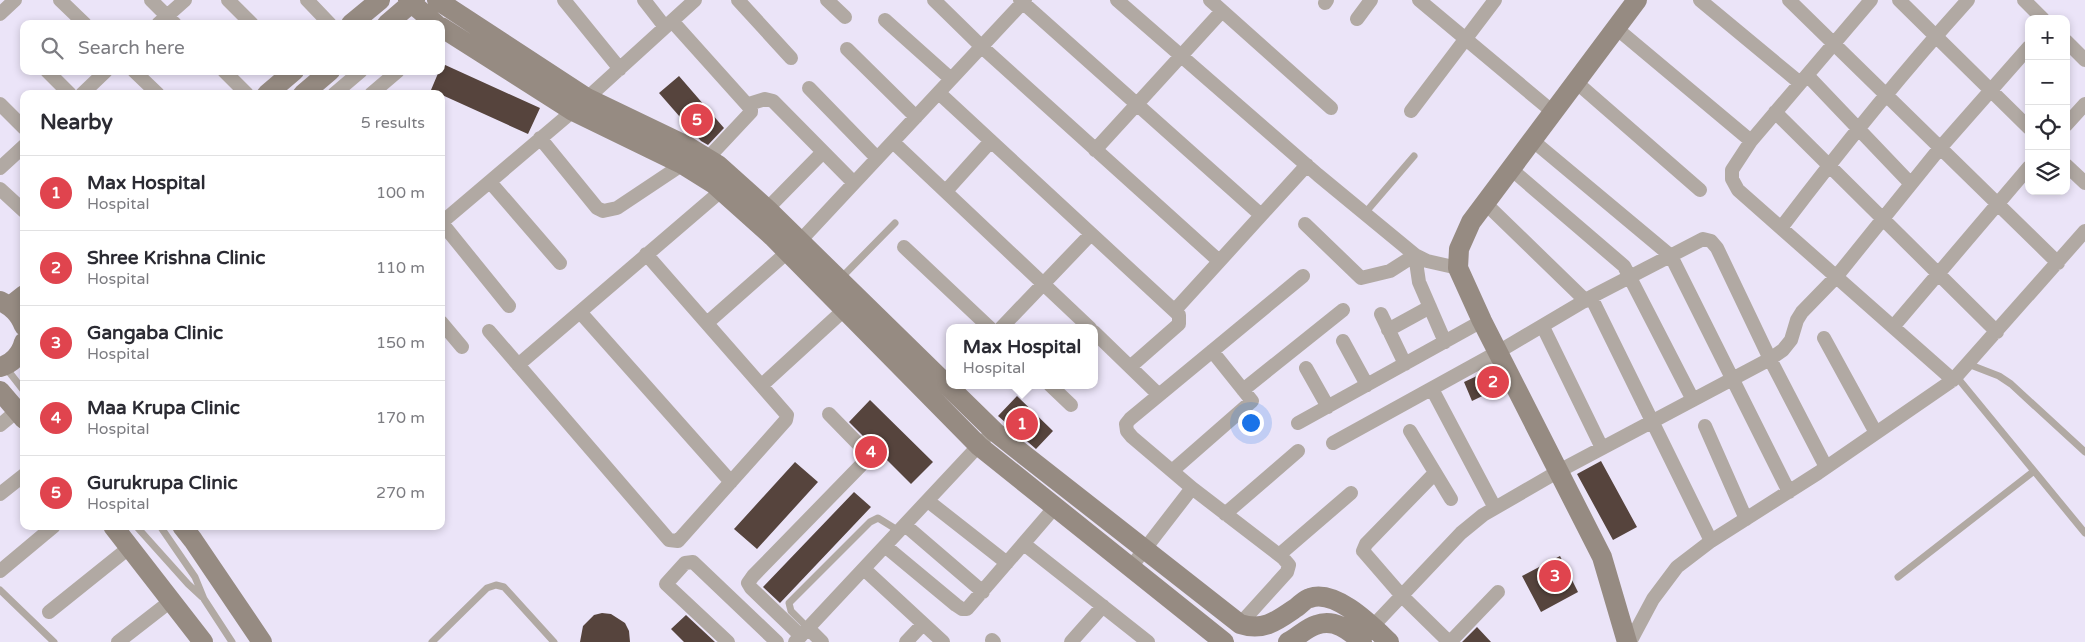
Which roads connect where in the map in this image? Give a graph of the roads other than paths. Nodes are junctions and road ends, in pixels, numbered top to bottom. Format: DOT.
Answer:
graph roads {
  1 [pos="15,0"];
  2 [pos="60,0"];
  3 [pos="150,0"];
  4 [pos="185,0"];
  5 [pos="228,0"];
  6 [pos="307,0"];
  7 [pos="380,0"];
  8 [pos="564,0"];
  9 [pos="644,0"];
  10 [pos="696,0"];
  11 [pos="738,0"];
  12 [pos="828,0"];
  13 [pos="934,0"];
  14 [pos="1117,0"];
  15 [pos="1210,0"];
  16 [pos="1371,0"];
  17 [pos="1420,0"];
  18 [pos="1495,0"];
  19 [pos="1637,0"];
  20 [pos="1700,0"];
  21 [pos="1789,0"];
  22 [pos="1871,0"];
  23 [pos="1899,0"];
  24 [pos="1968,0"];
  25 [pos="2024,0"];
  26 [pos="412,1"];
  27 [pos="1022,1"];
  28 [pos="1222,11"];
  29 [pos="0,14"];
  30 [pos="2039,15"];
  31 [pos="845,17"];
  32 [pos="437,18"];
  33 [pos="1356,19"];
  34 [pos="81,20"];
  35 [pos="166,20"];
  36 [pos="168,20"];
  37 [pos="248,20"];
  38 [pos="326,20"];
  39 [pos="356,20"];
  40 [pos="391,20"];
  41 [pos="885,20"];
  42 [pos="445,23"];
  43 [pos="445,23"];
  44 [pos="668,24"];
  45 [pos="1616,28"];
  46 [pos="1936,36"];
  47 [pos="1466,38"];
  48 [pos="1834,43"];
  49 [pos="2070,46"];
  50 [pos="982,47"];
  51 [pos="847,49"];
  52 [pos="2025,52"];
  53 [pos="1182,57"];
  54 [pos="791,58"];
  55 [pos="2085,60"];
  56 [pos="620,69"];
  57 [pos="51,75"];
  58 [pos="102,75"];
  59 [pos="138,75"];
  60 [pos="228,75"];
  61 [pos="289,75"];
  62 [pos="325,75"];
  63 [pos="356,75"];
  64 [pos="393,75"];
  65 [pos="952,79"];
  66 [pos="1803,79"];
  67 [pos="1576,82"];
  68 [pos="809,88"];
  69 [pos="66,90"];
  70 [pos="86,90"];
  71 [pos="154,90"];
  72 [pos="243,90"];
  73 [pos="272,90"];
  74 [pos="309,90"];
  75 [pos="339,90"];
  76 [pos="376,90"];
  77 [pos="1991,90"];
  78 [pos="939,92"];
  79 [pos="1886,95"];
  80 [pos="0,104"];
  81 [pos="580,104"];
  82 [pos="749,104"];
  83 [pos="1137,104"];
  84 [pos="2085,104"];
  85 [pos="1331,108"];
  86 [pos="1410,111"];
  87 [pos="1554,112"];
  88 [pos="1775,112"];
  89 [pos="916,117"];
  90 [pos="2070,121"];
  91 [pos="20,124"];
  92 [pos="2025,124"];
  93 [pos="1858,129"];
  94 [pos="540,138"];
  95 [pos="1532,140"];
  96 [pos="991,141"];
  97 [pos="1751,141"];
  98 [pos="893,142"];
  99 [pos="1940,148"];
  100 [pos="20,150"];
  101 [pos="1095,150"];
  102 [pos="823,152"];
  103 [pos="1414,156"];
  104 [pos="877,158"];
  105 [pos="696,159"];
  106 [pos="1307,165"];
  107 [pos="1828,165"];
  108 [pos="0,168"];
  109 [pos="1510,169"];
  110 [pos="2070,169"];
  111 [pos="2025,171"];
  112 [pos="490,182"];
  113 [pos="2085,183"];
  114 [pos="854,184"];
  115 [pos="1911,184"];
  116 [pos="0,189"];
  117 [pos="721,190"];
  118 [pos="1700,190"];
  119 [pos="946,191"];
  120 [pos="1486,203"];
  121 [pos="1996,203"];
  122 [pos="20,207"];
  123 [pos="768,209"];
  124 [pos="1365,213"];
  125 [pos="1261,215"];
  126 [pos="1883,219"];
  127 [pos="445,220"];
  128 [pos="895,223"];
  129 [pos="1305,224"];
  130 [pos="445,227"];
  131 [pos="1781,228"];
  132 [pos="2085,231"];
  133 [pos="1091,234"];
  134 [pos="794,246"];
  135 [pos="904,247"];
  136 [pos="646,254"];
  137 [pos="1415,254"];
  138 [pos="1671,256"];
  139 [pos="1219,262"];
  140 [pos="560,263"];
  141 [pos="2058,263"];
  142 [pos="1458,268"];
  143 [pos="1938,274"];
  144 [pos="1303,276"];
  145 [pos="1630,277"];
  146 [pos="1836,277"];
  147 [pos="839,280"];
  148 [pos="1044,283"];
  149 [pos="1588,299"];
  150 [pos="11,301"];
  151 [pos="509,306"];
  152 [pos="1430,307"];
  153 [pos="844,310"];
  154 [pos="1175,310"];
  155 [pos="1343,310"];
  156 [pos="580,312"];
  157 [pos="1381,314"];
  158 [pos="20,318"];
  159 [pos="1482,321"];
  160 [pos="707,323"];
  161 [pos="986,324"];
  162 [pos="1005,324"];
  163 [pos="1086,324"];
  164 [pos="445,327"];
  165 [pos="1543,327"];
  166 [pos="1893,327"];
  167 [pos="1388,330"];
  168 [pos="489,331"];
  169 [pos="1997,332"];
  170 [pos="1098,336"];
  171 [pos="1824,338"];
  172 [pos="1343,341"];
  173 [pos="1445,342"];
  174 [pos="462,347"];
  175 [pos="1212,351"];
  176 [pos="20,352"];
  177 [pos="1498,352"];
  178 [pos="1770,359"];
  179 [pos="1405,364"];
  180 [pos="1968,364"];
  181 [pos="518,365"];
  182 [pos="2,367"];
  183 [pos="1130,367"];
  184 [pos="1306,368"];
  185 [pos="1954,378"];
  186 [pos="1732,380"];
  187 [pos="946,381"];
  188 [pos="762,385"];
  189 [pos="1367,385"];
  190 [pos="20,387"];
  191 [pos="954,389"];
  192 [pos="1054,389"];
  193 [pos="1432,389"];
  194 [pos="0,390"];
  195 [pos="1243,390"];
  196 [pos="1159,395"];
  197 [pos="1693,400"];
  198 [pos="1070,405"];
  199 [pos="1328,407"];
  200 [pos="829,414"];
  201 [pos="20,415"];
  202 [pos="1651,422"];
  203 [pos="1298,423"];
  204 [pos="0,425"];
  205 [pos="1705,426"];
  206 [pos="993,430"];
  207 [pos="1410,431"];
  208 [pos="1876,433"];
  209 [pos="1333,443"];
  210 [pos="979,446"];
  211 [pos="1602,448"];
  212 [pos="1298,451"];
  213 [pos="2085,452"];
  214 [pos="1826,467"];
  215 [pos="1172,471"];
  216 [pos="1559,471"];
  217 [pos="2034,471"];
  218 [pos="1435,473"];
  219 [pos="20,478"];
  220 [pos="731,482"];
  221 [pos="1192,488"];
  222 [pos="1789,492"];
  223 [pos="0,494"];
  224 [pos="1351,494"];
  225 [pos="1451,500"];
  226 [pos="928,501"];
  227 [pos="1055,507"];
  228 [pos="1495,508"];
  229 [pos="1226,514"];
  230 [pos="1746,519"];
  231 [pos="902,528"];
  232 [pos="49,530"];
  233 [pos="116,530"];
  234 [pos="140,530"];
  235 [pos="163,530"];
  236 [pos="185,530"];
  237 [pos="2085,533"];
  238 [pos="1711,541"];
  239 [pos="1024,544"];
  240 [pos="885,546"];
  241 [pos="130,547"];
  242 [pos="1144,549"];
  243 [pos="1279,555"];
  244 [pos="1007,564"];
  245 [pos="1131,568"];
  246 [pos="864,569"];
  247 [pos="0,571"];
  248 [pos="1898,577"];
  249 [pos="0,590"];
  250 [pos="983,592"];
  251 [pos="1498,592"];
  252 [pos="1402,596"];
  253 [pos="204,599"];
  254 [pos="172,600"];
  255 [pos="1103,606"];
  256 [pos="49,612"];
  257 [pos="924,624"];
  258 [pos="1240,624"];
  259 [pos="1367,634"];
  260 [pos="801,636"];
  261 [pos="1218,640"];
  262 [pos="54,642"];
  263 [pos="118,642"];
  264 [pos="203,642"];
  265 [pos="232,642"];
  266 [pos="262,642"];
  267 [pos="432,642"];
  268 [pos="554,642"];
  269 [pos="728,642"];
  270 [pos="777,642"];
  271 [pos="822,642"];
  272 [pos="906,642"];
  273 [pos="943,642"];
  274 [pos="1071,642"];
  275 [pos="1148,642"];
  276 [pos="1288,642"];
  277 [pos="1389,642"];
  278 [pos="1449,642"];
  279 [pos="1628,642"];
  1 -- 29 [label="street"];
  2 -- 34 [label="street"];
  3 -- 35 [label="street"];
  4 -- 36 [label="street"];
  5 -- 37 [label="street"];
  6 -- 38 [label="street"];
  7 -- 39 [label="street"];
  8 -- 56 [label="street"];
  9 -- 44 [label="street"];
  10 -- 44 [label="street"];
  11 -- 54 [label="street"];
  12 -- 31 [label="street"];
  13 -- 50 [label="street"];
  14 -- 53 [label="street"];
  15 -- 28 [label="street"];
  16 -- 33 [label="street"];
  17 -- 47 [label="street"];
  18 -- 47 [label="street"];
  19 -- 45 [label="street"];
  20 -- 66 [label="street"];
  21 -- 48 [label="street"];
  22 -- 48 [label="street"];
  23 -- 46 [label="street"];
  24 -- 46 [label="street"];
  25 -- 30 [label="street"];
  26 -- 32 [label="street"];
  26 -- 40 [label="street"];
  27 -- 50 [label="street"];
  27 -- 83 [label="street"];
  28 -- 53 [label="street"];
  28 -- 85 [label="street"];
  41 -- 65 [label="street"];
  42 -- 81 [label="street"];
  43 -- 81 [label="street"];
  44 -- 56 [label="street"];
  44 -- 82 [label="street"];
  45 -- 67 [label="street"];
  45 -- 97 [label="street"];
  46 -- 77 [label="street"];
  46 -- 79 [label="street"];
  47 -- 86 [label="street"];
  47 -- 87 [label="street"];
  48 -- 66 [label="street"];
  48 -- 79 [label="street"];
  49 -- 55 [label="street"];
  50 -- 65 [label="street"];
  50 -- 101 [label="street"];
  51 -- 89 [label="street"];
  52 -- 77 [label="street"];
  53 -- 83 [label="street"];
  53 -- 106 [label="street"];
  56 -- 81 [label="street"];
  57 -- 69 [label="street"];
  58 -- 70 [label="street"];
  59 -- 71 [label="street"];
  60 -- 72 [label="street"];
  61 -- 73 [label="street"];
  62 -- 74 [label="street"];
  63 -- 75 [label="street"];
  64 -- 76 [label="street"];
  65 -- 78 [label="street"];
  66 -- 88 [label="street"];
  66 -- 93 [label="street"];
  67 -- 87 [label="street"];
  67 -- 118 [label="street"];
  68 -- 104 [label="street"];
  77 -- 92 [label="street"];
  77 -- 99 [label="street"];
  78 -- 89 [label="street"];
  78 -- 96 [label="street"];
  79 -- 93 [label="street"];
  79 -- 99 [label="street"];
  80 -- 91 [label="street"];
  81 -- 94 [label="street"];
  81 -- 105 [label="street"];
  82 -- 102 [label="street"];
  82 -- 105 [label="street"];
  83 -- 101 [label="street"];
  83 -- 125 [label="street"];
  84 -- 90 [label="street"];
  87 -- 95 [label="street"];
  88 -- 97 [label="street"];
  88 -- 107 [label="street"];
  89 -- 98 [label="street"];
  93 -- 107 [label="street"];
  93 -- 115 [label="street"];
  94 -- 105 [label="street"];
  94 -- 112 [label="street"];
  95 -- 109 [label="street"];
  95 -- 138 [label="street"];
  96 -- 119 [label="street"];
  96 -- 133 [label="street"];
  97 -- 131 [label="street"];
  98 -- 104 [label="street"];
  98 -- 119 [label="street"];
  99 -- 115 [label="street"];
  99 -- 121 [label="street"];
  100 -- 108 [label="street"];
  101 -- 139 [label="street"];
  102 -- 114 [label="street"];
  102 -- 123 [label="street"];
  103 -- 124 [label="lane"];
  104 -- 114 [label="street"];
  105 -- 117 [label="street"];
  105 -- 123 [label="street"];
  106 -- 124 [label="street"];
  106 -- 125 [label="street"];
  107 -- 126 [label="street"];
  107 -- 131 [label="street"];
  109 -- 120 [label="street"];
  109 -- 145 [label="street"];
  110 -- 113 [label="street"];
  111 -- 121 [label="street"];
  112 -- 127 [label="street"];
  112 -- 140 [label="street"];
  114 -- 134 [label="street"];
  115 -- 126 [label="street"];
  116 -- 122 [label="street"];
  117 -- 134 [label="street"];
  117 -- 136 [label="street"];
  119 -- 148 [label="street"];
  120 -- 142 [label="street"];
  120 -- 149 [label="street"];
  121 -- 141 [label="street"];
  121 -- 143 [label="street"];
  123 -- 134 [label="street"];
  124 -- 137 [label="street"];
  125 -- 139 [label="street"];
  126 -- 143 [label="street"];
  126 -- 146 [label="street"];
  128 -- 147 [label="lane"];
  129 -- 137 [label="street"];
  130 -- 151 [label="street"];
  131 -- 146 [label="street"];
  132 -- 141 [label="street"];
  133 -- 148 [label="street"];
  133 -- 154 [label="street"];
  134 -- 147 [label="street"];
  134 -- 153 [label="street"];
  134 -- 160 [label="street"];
  135 -- 161 [label="street"];
  136 -- 156 [label="street"];
  136 -- 160 [label="street"];
  137 -- 142 [label="street"];
  137 -- 152 [label="street"];
  138 -- 145 [label="street"];
  138 -- 178 [label="street"];
  138 -- 186 [label="street"];
  139 -- 154 [label="street"];
  141 -- 169 [label="street"];
  142 -- 159 [label="street"];
  143 -- 166 [label="street"];
  143 -- 169 [label="street"];
  144 -- 175 [label="street"];
  145 -- 149 [label="street"];
  145 -- 197 [label="street"];
  146 -- 166 [label="street"];
  146 -- 178 [label="street"];
  147 -- 187 [label="street"];
  148 -- 162 [label="street"];
  148 -- 163 [label="street"];
  149 -- 165 [label="street"];
  149 -- 202 [label="street"];
  150 -- 158 [label="street"];
  152 -- 167 [label="street"];
  152 -- 173 [label="street"];
  153 -- 188 [label="street"];
  153 -- 210 [label="street"];
  154 -- 183 [label="street"];
  155 -- 195 [label="street"];
  156 -- 181 [label="street"];
  156 -- 220 [label="street"];
  157 -- 167 [label="street"];
  159 -- 173 [label="street"];
  159 -- 177 [label="street"];
  160 -- 188 [label="street"];
  164 -- 174 [label="street"];
  165 -- 177 [label="street"];
  165 -- 211 [label="street"];
  166 -- 185 [label="street"];
  167 -- 179 [label="street"];
  168 -- 181 [label="street"];
  169 -- 180 [label="street"];
  170 -- 183 [label="street"];
  171 -- 208 [label="street"];
  172 -- 189 [label="street"];
  173 -- 179 [label="street"];
  175 -- 195 [label="street"];
  175 -- 196 [label="street"];
  176 -- 182 [label="street"];
  177 -- 193 [label="street"];
  177 -- 216 [label="street"];
  178 -- 186 [label="street"];
  178 -- 214 [label="street"];
  179 -- 189 [label="street"];
  180 -- 185 [label="street"];
  180 -- 213 [label="lane"];
  181 -- 220 [label="street"];
  182 -- 190 [label="lane"];
  183 -- 196 [label="street"];
  184 -- 199 [label="street"];
  185 -- 208 [label="street"];
  185 -- 217 [label="lane"];
  186 -- 197 [label="street"];
  186 -- 222 [label="street"];
  188 -- 220 [label="street"];
  189 -- 199 [label="street"];
  191 -- 206 [label="street"];
  192 -- 198 [label="street"];
  193 -- 209 [label="street"];
  193 -- 228 [label="street"];
  194 -- 201 [label="street"];
  195 -- 215 [label="street"];
  196 -- 215 [label="street"];
  197 -- 202 [label="street"];
  199 -- 203 [label="street"];
  200 -- 260 [label="street"];
  201 -- 204 [label="street"];
  202 -- 211 [label="street"];
  202 -- 238 [label="street"];
  205 -- 230 [label="street"];
  206 -- 210 [label="street"];
  206 -- 242 [label="street"];
  207 -- 218 [label="street"];
  208 -- 214 [label="street"];
  210 -- 226 [label="street"];
  210 -- 227 [label="street"];
  211 -- 216 [label="street"];
  212 -- 229 [label="street"];
  214 -- 222 [label="street"];
  215 -- 221 [label="street"];
  216 -- 228 [label="street"];
  216 -- 279 [label="street"];
  217 -- 237 [label="lane"];
  217 -- 248 [label="lane"];
  218 -- 225 [label="street"];
  218 -- 252 [label="street"];
  219 -- 223 [label="street"];
  221 -- 229 [label="street"];
  221 -- 242 [label="street"];
  222 -- 230 [label="street"];
  224 -- 243 [label="street"];
  226 -- 231 [label="street"];
  226 -- 244 [label="street"];
  227 -- 239 [label="street"];
  227 -- 245 [label="street"];
  228 -- 252 [label="street"];
  229 -- 243 [label="street"];
  230 -- 238 [label="street"];
  231 -- 240 [label="street"];
  231 -- 250 [label="street"];
  231 -- 260 [label="lane"];
  232 -- 247 [label="street"];
  233 -- 241 [label="street"];
  234 -- 253 [label="lane"];
  235 -- 253 [label="lane"];
  236 -- 266 [label="street"];
  238 -- 279 [label="street"];
  239 -- 244 [label="street"];
  239 -- 255 [label="street"];
  240 -- 246 [label="street"];
  240 -- 250 [label="street"];
  241 -- 254 [label="street"];
  241 -- 256 [label="street"];
  242 -- 245 [label="street"];
  242 -- 258 [label="street"];
  243 -- 258 [label="street"];
  244 -- 250 [label="street"];
  245 -- 261 [label="street"];
  246 -- 257 [label="street"];
  246 -- 260 [label="street"];
  249 -- 262 [label="lane"];
  251 -- 278 [label="street"];
  252 -- 259 [label="street"];
  252 -- 278 [label="street"];
  253 -- 265 [label="lane"];
  254 -- 263 [label="street"];
  254 -- 264 [label="street"];
  255 -- 274 [label="street"];
  255 -- 275 [label="street"];
  257 -- 272 [label="street"];
  257 -- 273 [label="street"];
  258 -- 259 [label="street"];
  259 -- 276 [label="street"];
  259 -- 277 [label="street"];
  260 -- 271 [label="street"];
  267 -- 268 [label="lane"];
  269 -- 270 [label="street"];
}
